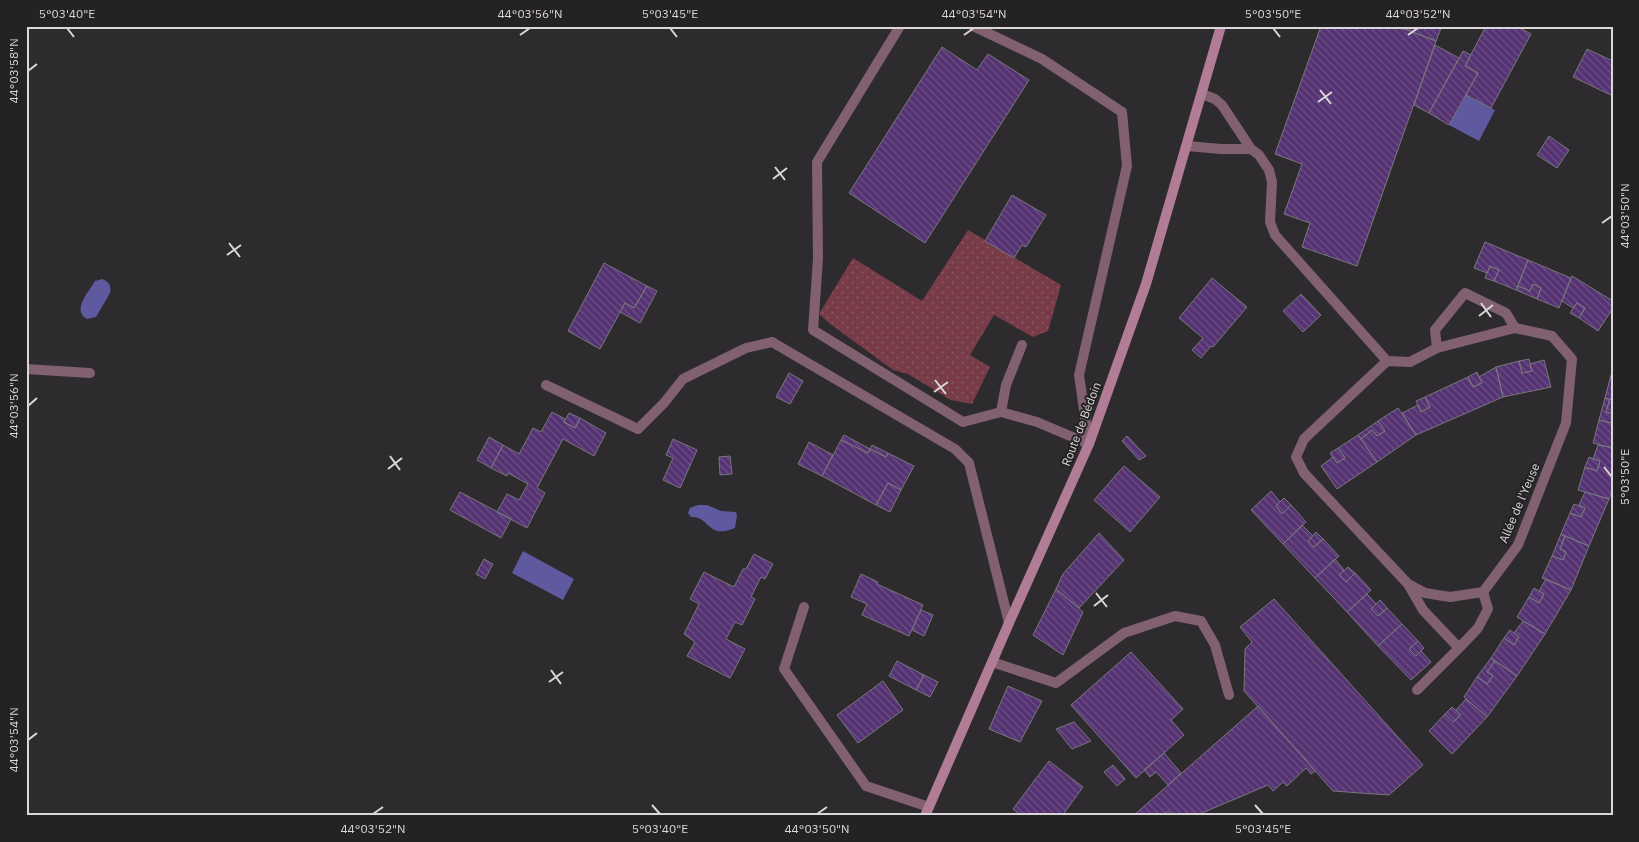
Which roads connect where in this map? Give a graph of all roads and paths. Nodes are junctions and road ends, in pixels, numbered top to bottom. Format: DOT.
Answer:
graph roads {
  1 [pos="900,26"];
  2 [pos="973,26"];
  3 [pos="1221,26"];
  4 [pos="1202,94"];
  5 [pos="1187,146"];
  6 [pos="1251,149"];
  7 [pos="1515,328"];
  8 [pos="1022,345"];
  9 [pos="1437,348"];
  10 [pos="1387,361"];
  11 [pos="26,369"];
  12 [pos="90,373"];
  13 [pos="546,386"];
  14 [pos="1001,412"];
  15 [pos="1089,444"];
  16 [pos="1408,584"];
  17 [pos="1482,592"];
  18 [pos="804,607"];
  19 [pos="1008,623"];
  20 [pos="1459,648"];
  21 [pos="992,662"];
  22 [pos="1417,690"];
  23 [pos="1229,695"];
  24 [pos="927,812"];
  1 -- 14 [label="street"];
  2 -- 15 [label="street"];
  3 -- 4 [label="main road, Route de Bédoin"];
  4 -- 5 [label="main road, Route de Bédoin"];
  4 -- 6 [label="street"];
  5 -- 6 [label="street"];
  5 -- 15 [label="main road, Route de Bédoin"];
  6 -- 10 [label="street"];
  7 -- 9 [label="street, Allée de l'Yeuse"];
  7 -- 9 [label="street"];
  7 -- 17 [label="street, Allée de l'Yeuse"];
  8 -- 14 [label="street"];
  9 -- 10 [label="street, Allée de l'Yeuse"];
  10 -- 16 [label="street"];
  11 -- 12 [label="street"];
  13 -- 19 [label="street"];
  14 -- 15 [label="street"];
  15 -- 19 [label="main road, Route de Bédoin"];
  16 -- 17 [label="street"];
  16 -- 20 [label="street"];
  17 -- 20 [label="street"];
  18 -- 24 [label="street"];
  19 -- 21 [label="main road, Route de Bédoin"];
  20 -- 22 [label="street"];
  21 -- 23 [label="street"];
  21 -- 24 [label="main road, Route de Bédoin"];
}
